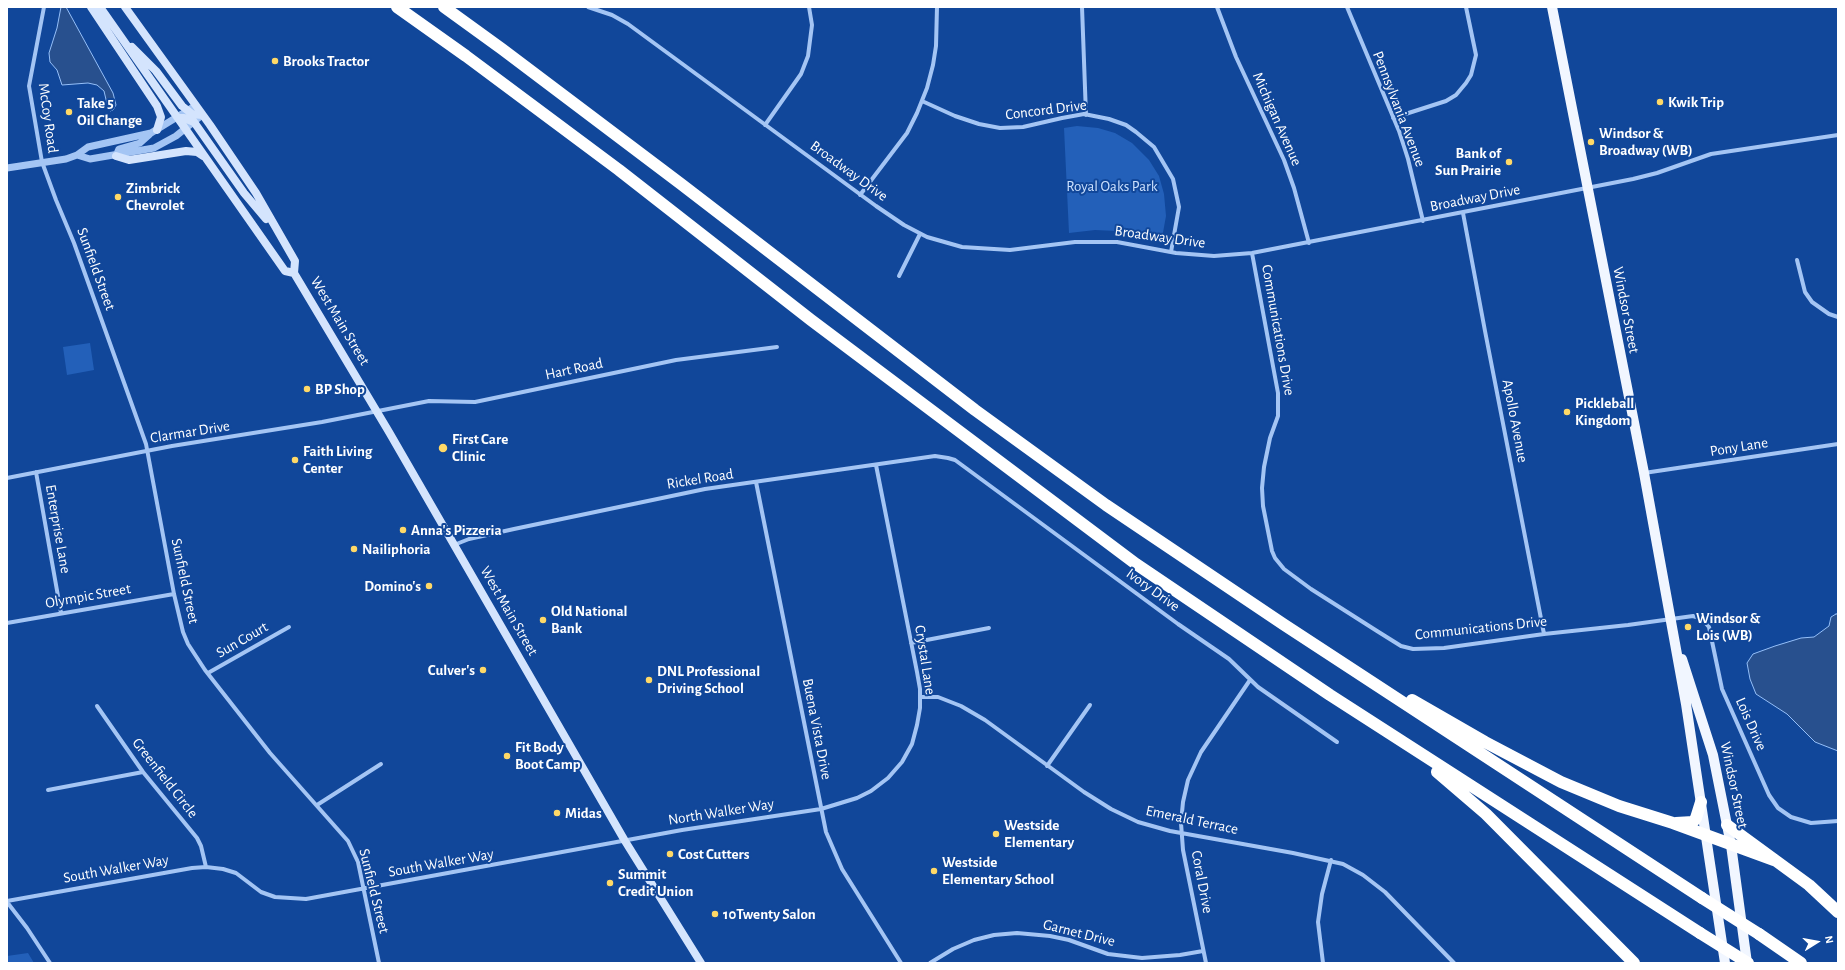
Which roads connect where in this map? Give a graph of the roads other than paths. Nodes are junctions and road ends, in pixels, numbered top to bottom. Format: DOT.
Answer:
graph roads {
  1 [pos="44,7"];
  2 [pos="91,7"];
  3 [pos="100,7"];
  4 [pos="125,7"];
  5 [pos="391,7"];
  6 [pos="397,7"];
  7 [pos="444,7"];
  8 [pos="588,7"];
  9 [pos="809,7"];
  10 [pos="937,7"];
  11 [pos="1082,7"];
  12 [pos="1217,7"];
  13 [pos="1347,7"];
  14 [pos="1466,7"];
  15 [pos="1552,7"];
  16 [pos="439,37"];
  17 [pos="123,39"];
  18 [pos="922,101"];
  19 [pos="195,106"];
  20 [pos="188,111"];
  21 [pos="1086,115"];
  22 [pos="202,116"];
  23 [pos="178,118"];
  24 [pos="1393,118"];
  25 [pos="194,122"];
  26 [pos="765,125"];
  27 [pos="185,129"];
  28 [pos="154,132"];
  29 [pos="1838,135"];
  30 [pos="77,155"];
  31 [pos="116,156"];
  32 [pos="204,157"];
  33 [pos="42,162"];
  34 [pos="7,168"];
  35 [pos="1587,188"];
  36 [pos="860,195"];
  37 [pos="1463,213"];
  38 [pos="1424,221"];
  39 [pos="278,233"];
  40 [pos="920,234"];
  41 [pos="1309,243"];
  42 [pos="1171,252"];
  43 [pos="1252,253"];
  44 [pos="1797,260"];
  45 [pos="294,272"];
  46 [pos="899,276"];
  47 [pos="1838,317"];
  48 [pos="777,347"];
  49 [pos="377,412"];
  50 [pos="1838,444"];
  51 [pos="147,451"];
  52 [pos="952,459"];
  53 [pos="876,466"];
  54 [pos="36,472"];
  55 [pos="1644,473"];
  56 [pos="7,478"];
  57 [pos="756,482"];
  58 [pos="454,545"];
  59 [pos="174,594"];
  60 [pos="61,613"];
  61 [pos="1669,619"];
  62 [pos="7,623"];
  63 [pos="1283,624"];
  64 [pos="289,627"];
  65 [pos="989,628"];
  66 [pos="1544,634"];
  67 [pos="911,643"];
  68 [pos="208,673"];
  69 [pos="1250,680"];
  70 [pos="920,697"];
  71 [pos="1090,705"];
  72 [pos="98,706"];
  73 [pos="1356,712"];
  74 [pos="1337,742"];
  75 [pos="381,764"];
  76 [pos="1047,766"];
  77 [pos="143,772"];
  78 [pos="48,790"];
  79 [pos="1701,802"];
  80 [pos="317,805"];
  81 [pos="821,809"];
  82 [pos="1838,821"];
  83 [pos="1673,823"];
  84 [pos="1727,825"];
  85 [pos="1183,833"];
  86 [pos="1707,836"];
  87 [pos="625,841"];
  88 [pos="1731,845"];
  89 [pos="1331,860"];
  90 [pos="1774,860"];
  91 [pos="206,867"];
  92 [pos="364,889"];
  93 [pos="7,902"];
  94 [pos="1838,912"];
  95 [pos="1203,951"];
  96 [pos="50,963"];
  97 [pos="379,963"];
  98 [pos="702,963"];
  99 [pos="901,963"];
  100 [pos="930,963"];
  101 [pos="1206,963"];
  102 [pos="1323,963"];
  103 [pos="1454,963"];
  104 [pos="1634,963"];
  105 [pos="1725,963"];
  106 [pos="1747,963"];
  107 [pos="1801,963"];
  1 -- 33 [label="street, McCoy Road"];
  2 -- 28 [label="main road"];
  3 -- 17 [label="main road, West Main Street"];
  4 -- 19 [label="main road, West Main Street"];
  5 -- 16 [label="highway"];
  6 -- 16 [label="highway"];
  7 -- 63 [label="highway"];
  8 -- 26 [label="street, Broadway Drive"];
  9 -- 26 [label="street"];
  10 -- 18 [label="street"];
  11 -- 21 [label="street"];
  12 -- 41 [label="street, Michigan Avenue"];
  13 -- 24 [label="street, Pennsylvania Avenue"];
  14 -- 24 [label="street"];
  15 -- 35 [label="main road, Windsor Street"];
  16 -- 73 [label="highway"];
  17 -- 20 [label="main road"];
  17 -- 23 [label="main road, West Main Street"];
  18 -- 21 [label="street, Concord Drive"];
  18 -- 36 [label="street"];
  19 -- 20 [label="street"];
  19 -- 22 [label="main road, West Main Street"];
  20 -- 22 [label="main road"];
  20 -- 23 [label="street"];
  21 -- 42 [label="street, Concord Drive"];
  22 -- 25 [label="street"];
  22 -- 39 [label="main road, West Main Street"];
  23 -- 25 [label="main road"];
  23 -- 27 [label="main road, West Main Street"];
  23 -- 28 [label="street"];
  24 -- 38 [label="street, Pennsylvania Avenue"];
  25 -- 27 [label="street"];
  25 -- 39 [label="main road"];
  26 -- 36 [label="street, Broadway Drive"];
  27 -- 31 [label="street"];
  27 -- 32 [label="main road, West Main Street"];
  28 -- 30 [label="street"];
  28 -- 31 [label="street"];
  29 -- 35 [label="street, Broadway Drive"];
  30 -- 31 [label="street"];
  30 -- 33 [label="street"];
  31 -- 32 [label="main road"];
  32 -- 45 [label="main road, West Main Street"];
  33 -- 34 [label="street"];
  33 -- 51 [label="street, Sunfield Street"];
  35 -- 37 [label="street, Broadway Drive"];
  35 -- 55 [label="main road, Windsor Street"];
  36 -- 40 [label="street, Broadway Drive"];
  37 -- 38 [label="street, Broadway Drive"];
  37 -- 66 [label="street, Apollo Avenue"];
  38 -- 41 [label="street, Broadway Drive"];
  39 -- 45 [label="main road, West Main Street"];
  40 -- 42 [label="street, Broadway Drive"];
  40 -- 46 [label="street"];
  41 -- 43 [label="street, Broadway Drive"];
  42 -- 43 [label="street, Broadway Drive"];
  43 -- 66 [label="street, Communications Drive"];
  44 -- 47 [label="street"];
  45 -- 49 [label="main road, West Main Street"];
  48 -- 49 [label="street, Hart Road"];
  49 -- 51 [label="street, Clarmar Drive"];
  49 -- 58 [label="main road, West Main Street"];
  50 -- 55 [label="street, Pony Lane"];
  51 -- 54 [label="street, Clarmar Drive"];
  51 -- 59 [label="street, Sunfield Street"];
  52 -- 53 [label="street, Rickel Road"];
  52 -- 69 [label="street, Ivory Drive"];
  53 -- 57 [label="street, Rickel Road"];
  53 -- 67 [label="street, Crystal Lane"];
  54 -- 56 [label="street, Clarmar Drive"];
  54 -- 60 [label="street, Enterprise Lane"];
  55 -- 61 [label="main road, Windsor Street"];
  57 -- 58 [label="street, Rickel Road"];
  57 -- 81 [label="street, Buena Vista Drive"];
  58 -- 87 [label="main road, West Main Street"];
  59 -- 60 [label="street, Olympic Street"];
  59 -- 68 [label="street, Sunfield Street"];
  60 -- 62 [label="street, Olympic Street"];
  61 -- 66 [label="street, Communications Drive"];
  61 -- 79 [label="main road, Windsor Street"];
  61 -- 82 [label="street, Lois Drive"];
  61 -- 84 [label="main road, Windsor Street"];
  63 -- 83 [label="highway"];
  63 -- 107 [label="highway, bridge"];
  64 -- 68 [label="street, Sun Court"];
  65 -- 67 [label="street"];
  67 -- 70 [label="street, Crystal Lane"];
  68 -- 80 [label="street, Sunfield Street"];
  69 -- 74 [label="street, Ivory Drive"];
  69 -- 85 [label="street, Coral Drive"];
  70 -- 76 [label="street, Emerald Terrace"];
  70 -- 81 [label="street, Crystal Lane"];
  71 -- 76 [label="street"];
  72 -- 77 [label="street, Greenfield Circle"];
  73 -- 104 [label="highway"];
  73 -- 106 [label="highway, bridge"];
  75 -- 80 [label="street"];
  76 -- 85 [label="street, Emerald Terrace"];
  77 -- 78 [label="street"];
  77 -- 91 [label="street, Greenfield Circle"];
  79 -- 83 [label="highway"];
  79 -- 86 [label="main road, Windsor Street"];
  80 -- 92 [label="street, Sunfield Street"];
  81 -- 87 [label="street, North Walker Way"];
  81 -- 99 [label="street, Buena Vista Drive"];
  83 -- 86 [label="highway"];
  84 -- 88 [label="main road, Windsor Street"];
  84 -- 90 [label="highway"];
  85 -- 89 [label="street, Emerald Terrace"];
  85 -- 95 [label="street, Coral Drive"];
  86 -- 88 [label="highway"];
  86 -- 105 [label="main road, Windsor Street"];
  87 -- 92 [label="street, South Walker Way"];
  87 -- 98 [label="main road, West Main Street"];
  88 -- 90 [label="highway"];
  88 -- 106 [label="main road, Windsor Street"];
  89 -- 102 [label="street"];
  89 -- 103 [label="street, Emerald Terrace"];
  90 -- 94 [label="highway"];
  91 -- 92 [label="street, South Walker Way"];
  91 -- 93 [label="street, South Walker Way"];
  92 -- 97 [label="street, Sunfield Street"];
  93 -- 96 [label="street"];
  95 -- 100 [label="street, Garnet Drive"];
  95 -- 101 [label="street, Coral Drive"];
}
